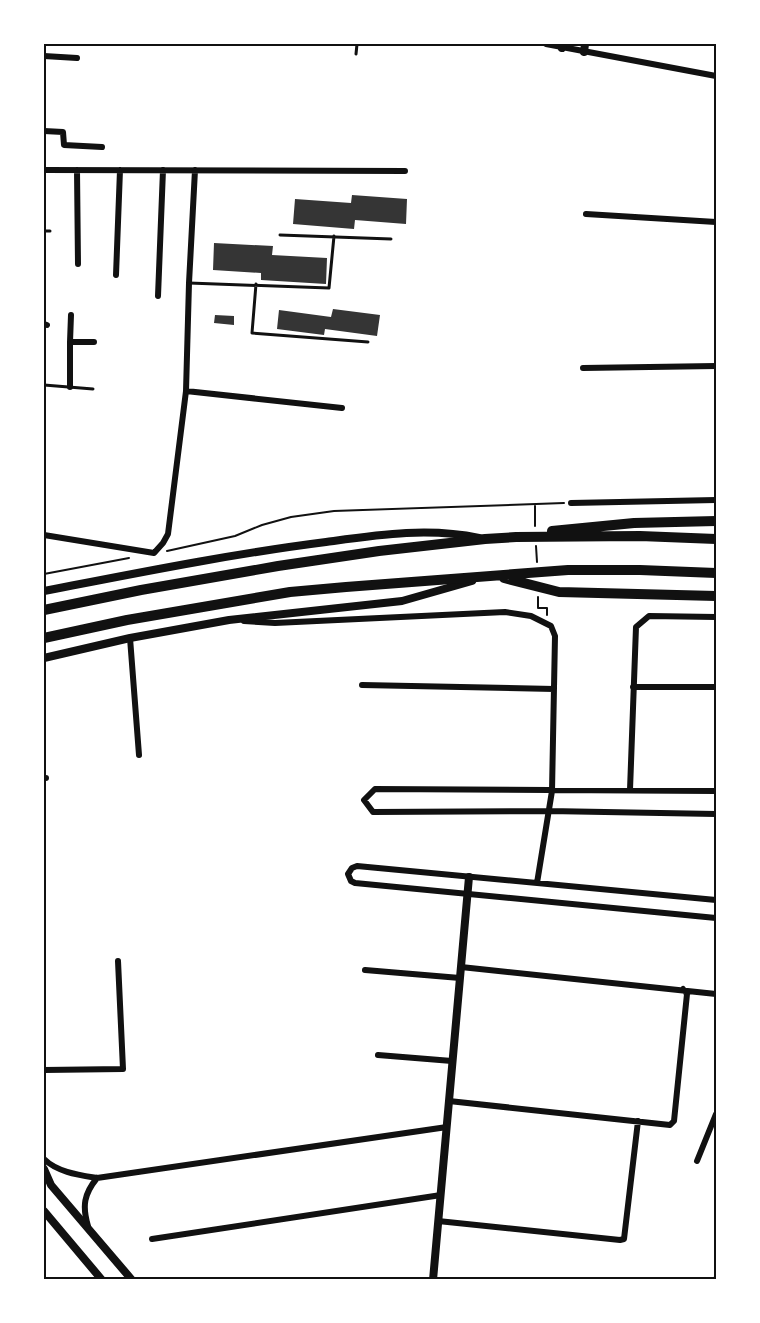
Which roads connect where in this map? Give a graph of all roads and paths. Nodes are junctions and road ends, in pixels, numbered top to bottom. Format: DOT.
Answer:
graph roads {
  1 [pos="357,44"];
  2 [pos="546,44"];
  3 [pos="562,46"];
  4 [pos="585,48"];
  5 [pos="356,54"];
  6 [pos="44,56"];
  7 [pos="77,58"];
  8 [pos="717,76"];
  9 [pos="44,132"];
  10 [pos="102,147"];
  11 [pos="44,170"];
  12 [pos="77,170"];
  13 [pos="120,170"];
  14 [pos="163,170"];
  15 [pos="195,170"];
  16 [pos="405,171"];
  17 [pos="586,214"];
  18 [pos="717,222"];
  19 [pos="44,231"];
  20 [pos="50,231"];
  21 [pos="280,235"];
  22 [pos="334,236"];
  23 [pos="391,239"];
  24 [pos="78,264"];
  25 [pos="116,275"];
  26 [pos="189,283"];
  27 [pos="256,284"];
  28 [pos="158,297"];
  29 [pos="71,315"];
  30 [pos="70,342"];
  31 [pos="94,342"];
  32 [pos="368,342"];
  33 [pos="717,366"];
  34 [pos="583,368"];
  35 [pos="44,385"];
  36 [pos="70,387"];
  37 [pos="93,389"];
  38 [pos="186,392"];
  39 [pos="342,408"];
  40 [pos="717,500"];
  41 [pos="571,503"];
  42 [pos="535,504"];
  43 [pos="717,521"];
  44 [pos="535,527"];
  45 [pos="44,535"];
  46 [pos="516,537"];
  47 [pos="485,539"];
  48 [pos="536,539"];
  49 [pos="717,539"];
  50 [pos="154,553"];
  51 [pos="132,557"];
  52 [pos="537,562"];
  53 [pos="717,573"];
  54 [pos="44,574"];
  55 [pos="492,575"];
  56 [pos="44,591"];
  57 [pos="538,596"];
  58 [pos="715,597"];
  59 [pos="538,608"];
  60 [pos="44,610"];
  61 [pos="717,617"];
  62 [pos="229,620"];
  63 [pos="44,638"];
  64 [pos="130,639"];
  65 [pos="44,658"];
  66 [pos="362,685"];
  67 [pos="633,687"];
  68 [pos="717,687"];
  69 [pos="554,689"];
  70 [pos="139,755"];
  71 [pos="630,790"];
  72 [pos="552,791"];
  73 [pos="717,791"];
  74 [pos="549,811"];
  75 [pos="717,814"];
  76 [pos="469,877"];
  77 [pos="537,884"];
  78 [pos="467,894"];
  79 [pos="717,900"];
  80 [pos="717,918"];
  81 [pos="118,961"];
  82 [pos="461,967"];
  83 [pos="365,970"];
  84 [pos="460,978"];
  85 [pos="683,989"];
  86 [pos="717,994"];
  87 [pos="378,1054"];
  88 [pos="452,1061"];
  89 [pos="44,1070"];
  90 [pos="449,1101"];
  91 [pos="717,1114"];
  92 [pos="638,1121"];
  93 [pos="447,1127"];
  94 [pos="44,1159"];
  95 [pos="697,1161"];
  96 [pos="44,1169"];
  97 [pos="97,1178"];
  98 [pos="441,1195"];
  99 [pos="44,1211"];
  100 [pos="438,1221"];
  101 [pos="88,1226"];
  102 [pos="152,1239"];
  103 [pos="102,1280"];
  104 [pos="132,1280"];
  105 [pos="433,1280"];
  1 -- 5 [label="lane"];
  2 -- 3 [label="street"];
  3 -- 4 [label="street"];
  4 -- 8 [label="street"];
  6 -- 7 [label="street"];
  9 -- 10 [label="street"];
  11 -- 12 [label="street"];
  12 -- 13 [label="street"];
  12 -- 24 [label="street"];
  13 -- 14 [label="street"];
  13 -- 25 [label="street"];
  14 -- 15 [label="street"];
  14 -- 28 [label="street"];
  15 -- 16 [label="street"];
  15 -- 26 [label="street"];
  17 -- 18 [label="street"];
  19 -- 20 [label="lane"];
  21 -- 22 [label="lane"];
  22 -- 23 [label="lane"];
  22 -- 27 [label="lane"];
  26 -- 27 [label="lane"];
  26 -- 38 [label="street"];
  27 -- 32 [label="lane"];
  29 -- 30 [label="street"];
  30 -- 31 [label="street"];
  30 -- 36 [label="street"];
  33 -- 34 [label="street"];
  35 -- 36 [label="lane"];
  36 -- 37 [label="lane"];
  38 -- 39 [label="street"];
  38 -- 50 [label="street"];
  40 -- 41 [label="street"];
  41 -- 42 [label="path"];
  42 -- 44 [label="path"];
  42 -- 50 [label="path"];
  43 -- 46 [label="highway"];
  45 -- 50 [label="street"];
  46 -- 47 [label="highway"];
  46 -- 49 [label="highway"];
  47 -- 56 [label="main road"];
  47 -- 60 [label="highway"];
  48 -- 52 [label="path"];
  51 -- 54 [label="path"];
  53 -- 55 [label="highway"];
  55 -- 58 [label="highway"];
  55 -- 62 [label="street"];
  55 -- 63 [label="highway"];
  57 -- 59 [label="path"];
  61 -- 67 [label="street"];
  62 -- 64 [label="street"];
  62 -- 69 [label="street"];
  64 -- 65 [label="street"];
  64 -- 70 [label="street"];
  66 -- 69 [label="street"];
  67 -- 68 [label="street"];
  67 -- 71 [label="street"];
  69 -- 72 [label="street"];
  71 -- 72 [label="street"];
  71 -- 73 [label="street"];
  72 -- 74 [label="street"];
  72 -- 74 [label="street"];
  74 -- 75 [label="street"];
  74 -- 77 [label="street"];
  76 -- 77 [label="street"];
  76 -- 78 [label="street"];
  76 -- 78 [label="street"];
  77 -- 79 [label="street"];
  78 -- 80 [label="street"];
  78 -- 82 [label="street"];
  81 -- 89 [label="street"];
  82 -- 84 [label="street"];
  82 -- 85 [label="street"];
  83 -- 84 [label="street"];
  84 -- 88 [label="street"];
  85 -- 86 [label="street"];
  85 -- 92 [label="street"];
  87 -- 88 [label="street"];
  88 -- 90 [label="street"];
  90 -- 92 [label="street"];
  90 -- 93 [label="street"];
  91 -- 95 [label="street"];
  92 -- 100 [label="street"];
  93 -- 97 [label="street"];
  93 -- 98 [label="street"];
  94 -- 97 [label="street"];
  96 -- 101 [label="main road"];
  97 -- 101 [label="street"];
  98 -- 100 [label="street"];
  98 -- 102 [label="street"];
  99 -- 103 [label="main road"];
  100 -- 105 [label="street"];
  101 -- 104 [label="main road"];
}
